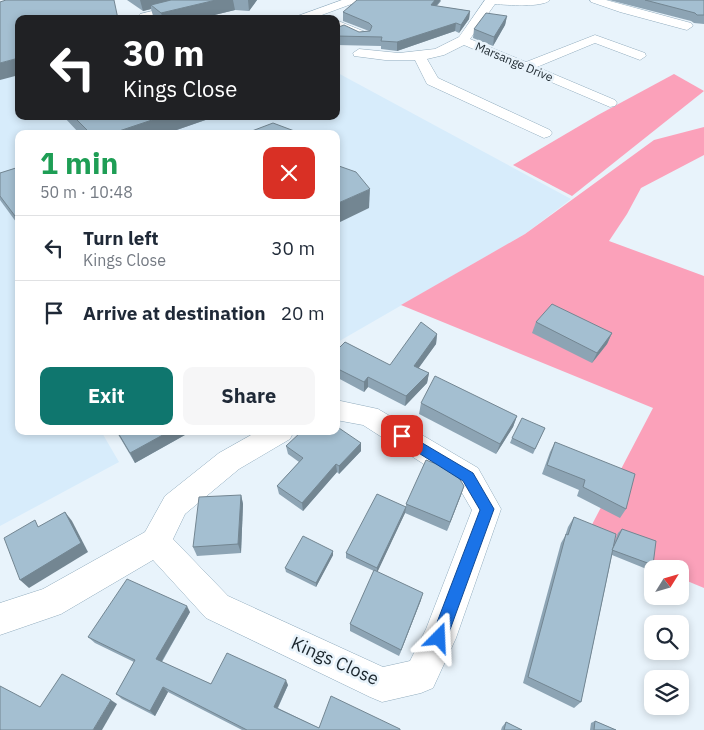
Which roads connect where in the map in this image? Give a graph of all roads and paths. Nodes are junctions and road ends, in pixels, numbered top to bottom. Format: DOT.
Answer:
graph roads {
  1 [pos="160,0"];
  2 [pos="353,0"];
  3 [pos="491,0"];
  4 [pos="545,0"];
  5 [pos="594,0"];
  6 [pos="186,3"];
  7 [pos="173,9"];
  8 [pos="313,13"];
  9 [pos="148,15"];
  10 [pos="308,15"];
  11 [pos="317,15"];
  12 [pos="340,25"];
  13 [pos="688,26"];
  14 [pos="582,31"];
  15 [pos="364,36"];
  16 [pos="595,38"];
  17 [pos="463,40"];
  18 [pos="359,53"];
  19 [pos="420,56"];
  20 [pos="640,56"];
  21 [pos="525,67"];
  22 [pos="610,103"];
  23 [pos="544,133"];
  24 [pos="340,411"];
  25 [pos="274,435"];
  26 [pos="156,542"];
  27 [pos="0,619"];
  1 -- 7 [label="street"];
  2 -- 8 [label="street"];
  3 -- 4 [label="street"];
  3 -- 17 [label="street, Marsange Drive"];
  5 -- 13 [label="street"];
  6 -- 7 [label="street"];
  7 -- 9 [label="street"];
  8 -- 10 [label="street"];
  8 -- 11 [label="street"];
  12 -- 15 [label="street"];
  14 -- 16 [label="street"];
  16 -- 20 [label="street"];
  16 -- 21 [label="street"];
  17 -- 19 [label="street"];
  17 -- 21 [label="street, Marsange Drive"];
  18 -- 19 [label="street"];
  19 -- 23 [label="street"];
  21 -- 22 [label="street, Marsange Drive"];
  24 -- 26 [label="street, Kings Close"];
  25 -- 26 [label="street"];
  26 -- 27 [label="street"];
}
